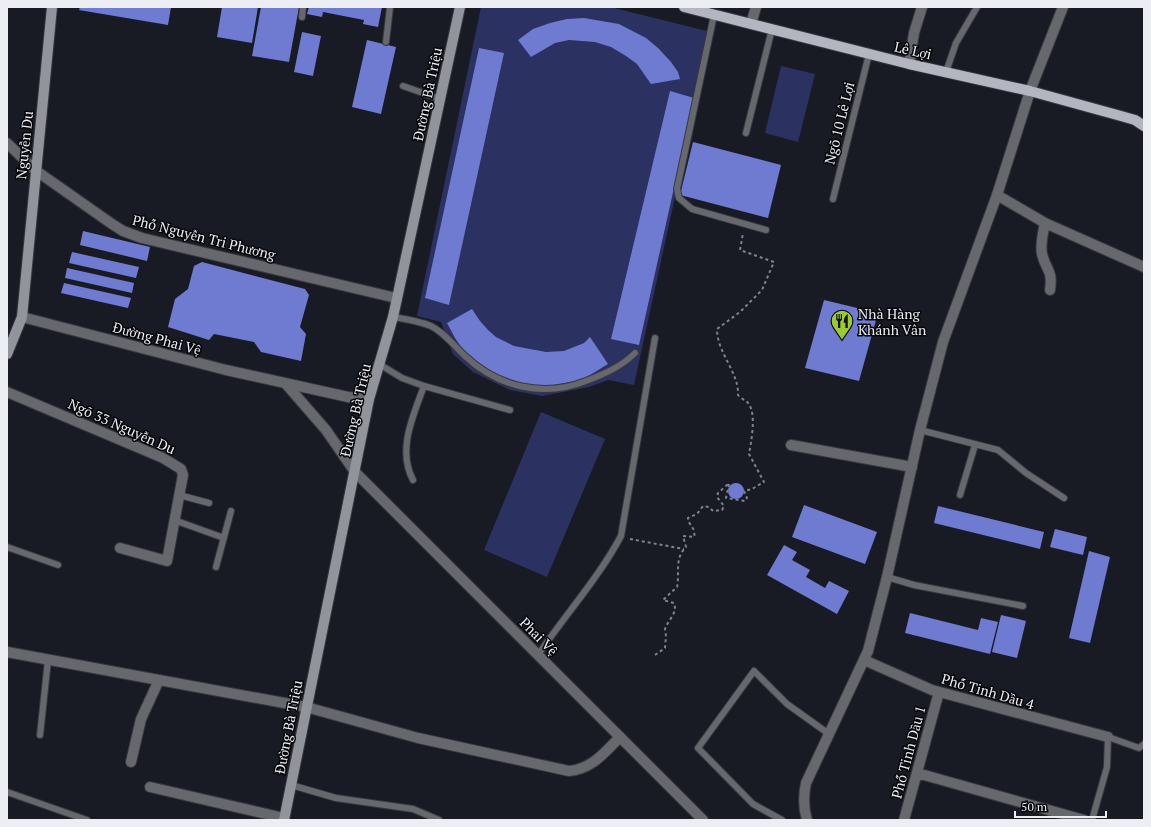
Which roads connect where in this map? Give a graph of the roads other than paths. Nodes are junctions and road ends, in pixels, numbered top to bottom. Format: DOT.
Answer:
graph roads {
  1 [pos="52,7"];
  2 [pos="303,7"];
  3 [pos="390,7"];
  4 [pos="460,7"];
  5 [pos="684,7"];
  6 [pos="756,7"];
  7 [pos="922,7"];
  8 [pos="977,7"];
  9 [pos="1063,7"];
  10 [pos="714,15"];
  11 [pos="302,17"];
  12 [pos="751,24"];
  13 [pos="772,29"];
  14 [pos="386,42"];
  15 [pos="869,54"];
  16 [pos="909,64"];
  17 [pos="946,72"];
  18 [pos="404,86"];
  19 [pos="1030,91"];
  20 [pos="440,99"];
  21 [pos="1141,122"];
  22 [pos="746,134"];
  23 [pos="7,143"];
  24 [pos="35,170"];
  25 [pos="997,195"];
  26 [pos="833,199"];
  27 [pos="1045,223"];
  28 [pos="766,230"];
  29 [pos="1144,267"];
  30 [pos="1050,290"];
  31 [pos="396,298"];
  32 [pos="22,317"];
  33 [pos="393,317"];
  34 [pos="655,338"];
  35 [pos="635,353"];
  36 [pos="7,354"];
  37 [pos="379,364"];
  38 [pos="286,384"];
  39 [pos="424,386"];
  40 [pos="7,392"];
  41 [pos="369,399"];
  42 [pos="510,410"];
  43 [pos="920,430"];
  44 [pos="790,445"];
  45 [pos="975,445"];
  46 [pos="912,467"];
  47 [pos="355,472"];
  48 [pos="413,480"];
  49 [pos="179,495"];
  50 [pos="960,495"];
  51 [pos="1064,498"];
  52 [pos="209,503"];
  53 [pos="230,511"];
  54 [pos="174,520"];
  55 [pos="224,538"];
  56 [pos="7,547"];
  57 [pos="120,548"];
  58 [pos="58,565"];
  59 [pos="216,568"];
  60 [pos="887,577"];
  61 [pos="1022,606"];
  62 [pos="7,652"];
  63 [pos="538,655"];
  64 [pos="48,660"];
  65 [pos="864,660"];
  66 [pos="159,680"];
  67 [pos="939,692"];
  68 [pos="306,707"];
  69 [pos="829,734"];
  70 [pos="40,735"];
  71 [pos="620,737"];
  72 [pos="1108,737"];
  73 [pos="1144,744"];
  74 [pos="131,762"];
  75 [pos="917,773"];
  76 [pos="291,785"];
  77 [pos="150,787"];
  78 [pos="7,792"];
  79 [pos="284,819"];
  80 [pos="87,820"];
  81 [pos="438,820"];
  82 [pos="703,820"];
  83 [pos="782,820"];
  84 [pos="807,820"];
  85 [pos="904,820"];
  86 [pos="1084,820"];
  87 [pos="1092,820"];
  1 -- 24 [label="main road, Nguyễn Du"];
  2 -- 11 [label="lane"];
  3 -- 14 [label="lane"];
  4 -- 20 [label="main road, Đường Bà Triệu"];
  5 -- 10 [label="main road, Lê Lợi"];
  6 -- 12 [label="street"];
  7 -- 16 [label="street"];
  8 -- 17 [label="lane"];
  9 -- 19 [label="street"];
  10 -- 12 [label="main road, Lê Lợi"];
  10 -- 28 [label="lane"];
  12 -- 13 [label="main road, Lê Lợi"];
  13 -- 15 [label="main road, Lê Lợi"];
  13 -- 22 [label="lane"];
  15 -- 16 [label="main road, Lê Lợi"];
  15 -- 26 [label="lane, Ngõ 10 Lê Lợi"];
  16 -- 17 [label="main road, Lê Lợi"];
  17 -- 19 [label="main road, Lê Lợi"];
  18 -- 20 [label="lane"];
  19 -- 21 [label="main road, Lê Lợi"];
  19 -- 25 [label="street"];
  20 -- 31 [label="main road, Đường Bà Triệu"];
  23 -- 24 [label="street, Phố Nguyễn Tri Phương"];
  24 -- 31 [label="street, Phố Nguyễn Tri Phương"];
  24 -- 32 [label="main road, Nguyễn Du"];
  25 -- 27 [label="street"];
  25 -- 43 [label="street"];
  27 -- 29 [label="street"];
  27 -- 30 [label="street"];
  31 -- 33 [label="main road, Đường Bà Triệu"];
  32 -- 36 [label="main road, Nguyễn Du"];
  32 -- 38 [label="street, Đường Phai Vệ"];
  33 -- 35 [label="lane"];
  33 -- 37 [label="main road, Đường Bà Triệu"];
  34 -- 63 [label="lane"];
  37 -- 39 [label="lane"];
  37 -- 41 [label="main road, Đường Bà Triệu"];
  38 -- 41 [label="street, Đường Phai Vệ"];
  38 -- 47 [label="street"];
  39 -- 42 [label="lane"];
  39 -- 48 [label="lane"];
  40 -- 49 [label="street, Ngõ 33 Nguyễn Du"];
  41 -- 47 [label="main road, Đường Bà Triệu"];
  43 -- 45 [label="lane"];
  43 -- 46 [label="street"];
  44 -- 46 [label="street"];
  45 -- 50 [label="lane"];
  45 -- 51 [label="lane"];
  46 -- 60 [label="street"];
  47 -- 63 [label="street, Phai Vệ"];
  47 -- 68 [label="main road, Đường Bà Triệu"];
  49 -- 52 [label="lane"];
  49 -- 54 [label="street, Ngõ 33 Nguyễn Du"];
  53 -- 55 [label="lane"];
  54 -- 55 [label="lane"];
  54 -- 57 [label="street, Ngõ 33 Nguyễn Du"];
  55 -- 59 [label="lane"];
  56 -- 58 [label="lane"];
  60 -- 61 [label="lane"];
  60 -- 65 [label="street"];
  62 -- 64 [label="street"];
  63 -- 71 [label="street, Phai Vệ"];
  64 -- 66 [label="street"];
  64 -- 70 [label="lane"];
  65 -- 67 [label="street, Phố Tinh Dầu 4"];
  65 -- 69 [label="street"];
  66 -- 68 [label="street"];
  66 -- 74 [label="street"];
  67 -- 72 [label="street, Phố Tinh Dầu 4"];
  67 -- 75 [label="street, Phố Tinh Dầu 1"];
  68 -- 71 [label="street"];
  68 -- 76 [label="main road, Đường Bà Triệu"];
  69 -- 83 [label="lane"];
  69 -- 84 [label="street"];
  71 -- 82 [label="street, Phai Vệ"];
  72 -- 73 [label="lane"];
  72 -- 87 [label="lane"];
  75 -- 85 [label="street, Phố Tinh Dầu 1"];
  75 -- 86 [label="street"];
  76 -- 79 [label="main road, Đường Bà Triệu"];
  76 -- 81 [label="lane"];
  77 -- 79 [label="street"];
  78 -- 80 [label="lane"];
}
